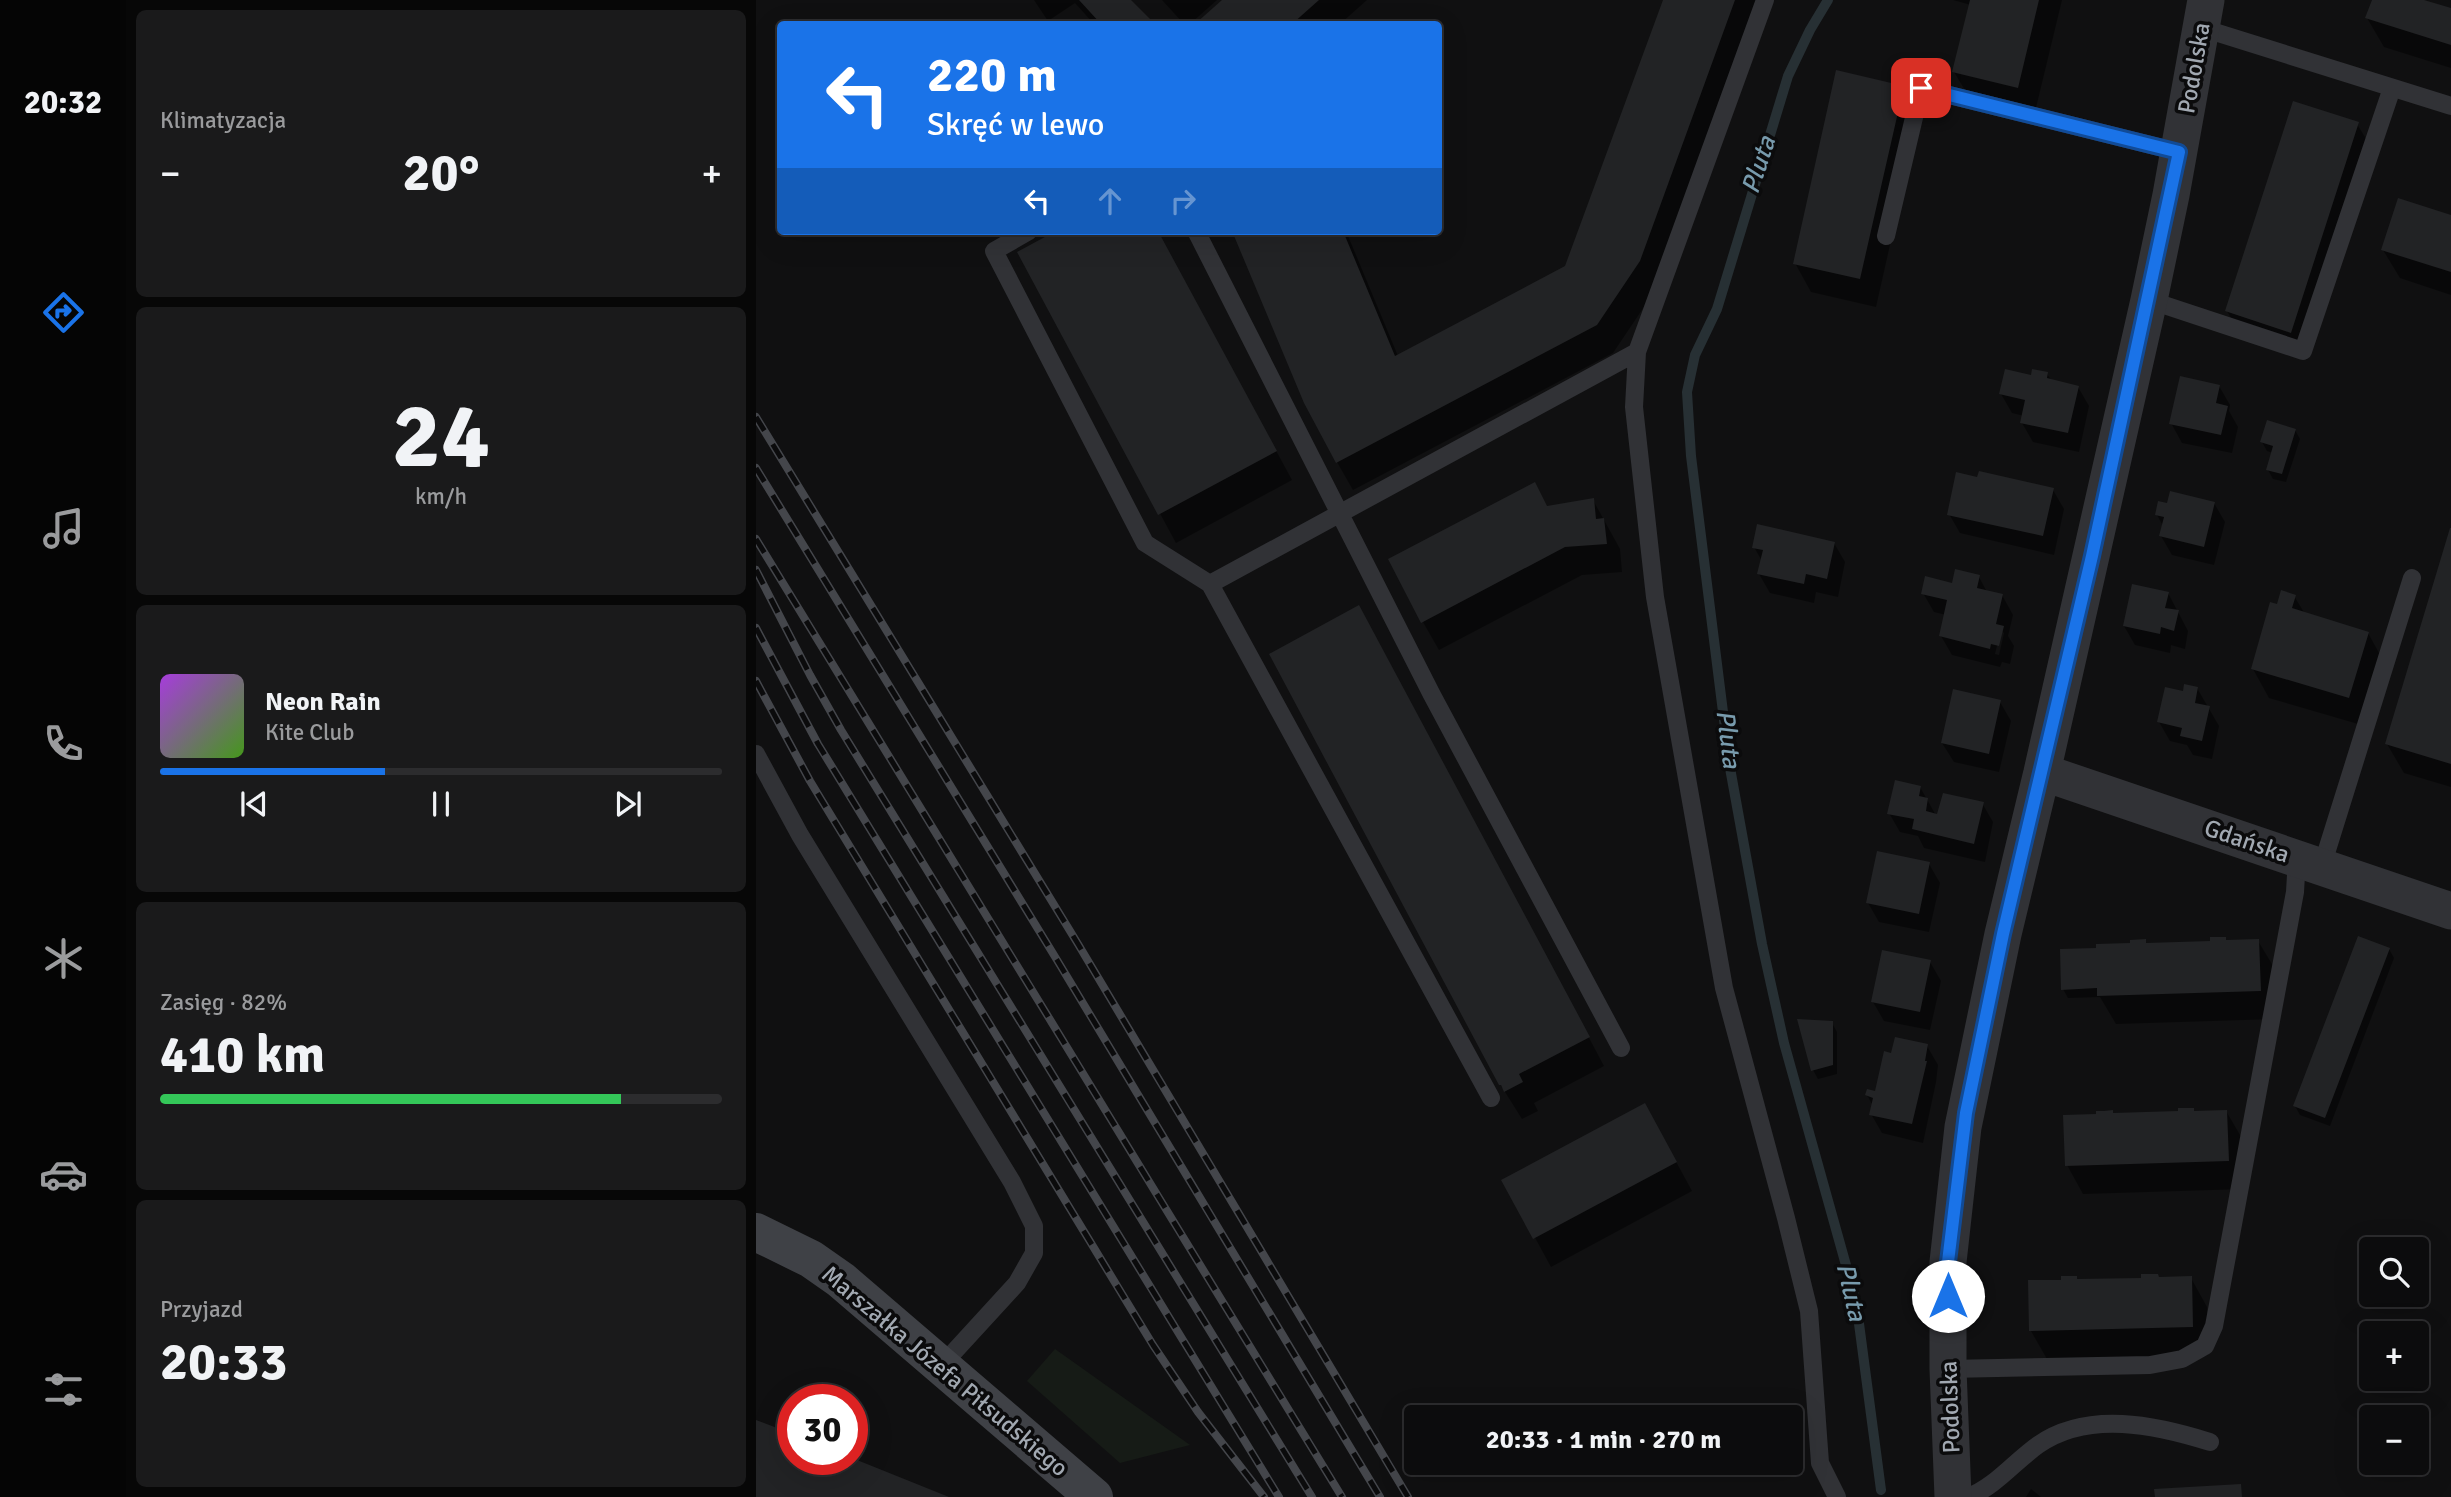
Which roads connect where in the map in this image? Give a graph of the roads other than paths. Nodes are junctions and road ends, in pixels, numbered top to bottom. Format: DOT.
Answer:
graph roads {
  1 [pos="1765,0"];
  2 [pos="2204,14"];
  3 [pos="2392,88"];
  4 [pos="2451,106"];
  5 [pos="2179,152"];
  6 [pos="1022,235"];
  7 [pos="1198,235"];
  8 [pos="1886,236"];
  9 [pos="2148,300"];
  10 [pos="1637,352"];
  11 [pos="1338,513"];
  12 [pos="2412,578"];
  13 [pos="1210,584"];
  14 [pos="756,754"];
  15 [pos="2042,772"];
  16 [pos="2310,862"];
  17 [pos="2450,907"];
  18 [pos="1621,1048"];
  19 [pos="1491,1098"];
  20 [pos="756,1232"];
  21 [pos="941,1366"];
  22 [pos="1948,1369"];
  23 [pos="2210,1442"];
  24 [pos="1094,1497"];
  25 [pos="1837,1497"];
  26 [pos="1953,1497"];
  27 [pos="1968,1497"];
  1 -- 10 [label="lane"];
  2 -- 3 [label="lane"];
  2 -- 5 [label="street, Podolska"];
  3 -- 4 [label="lane"];
  3 -- 9 [label="lane"];
  5 -- 8 [label="lane"];
  5 -- 9 [label="street, Podolska"];
  6 -- 13 [label="lane"];
  7 -- 11 [label="lane"];
  9 -- 15 [label="street, Podolska"];
  10 -- 11 [label="lane"];
  10 -- 25 [label="lane"];
  11 -- 13 [label="lane"];
  11 -- 18 [label="lane"];
  12 -- 16 [label="lane"];
  13 -- 19 [label="lane"];
  14 -- 21 [label="lane"];
  15 -- 16 [label="street, Gdańska"];
  15 -- 22 [label="street, Podolska"];
  16 -- 17 [label="street, Gdańska"];
  16 -- 22 [label="lane"];
  20 -- 21 [label="main road, Marszałka Józefa Piłsudskiego"];
  21 -- 24 [label="main road, Marszałka Józefa Piłsudskiego"];
  22 -- 26 [label="street, Podolska"];
  23 -- 27 [label="lane"];
}
